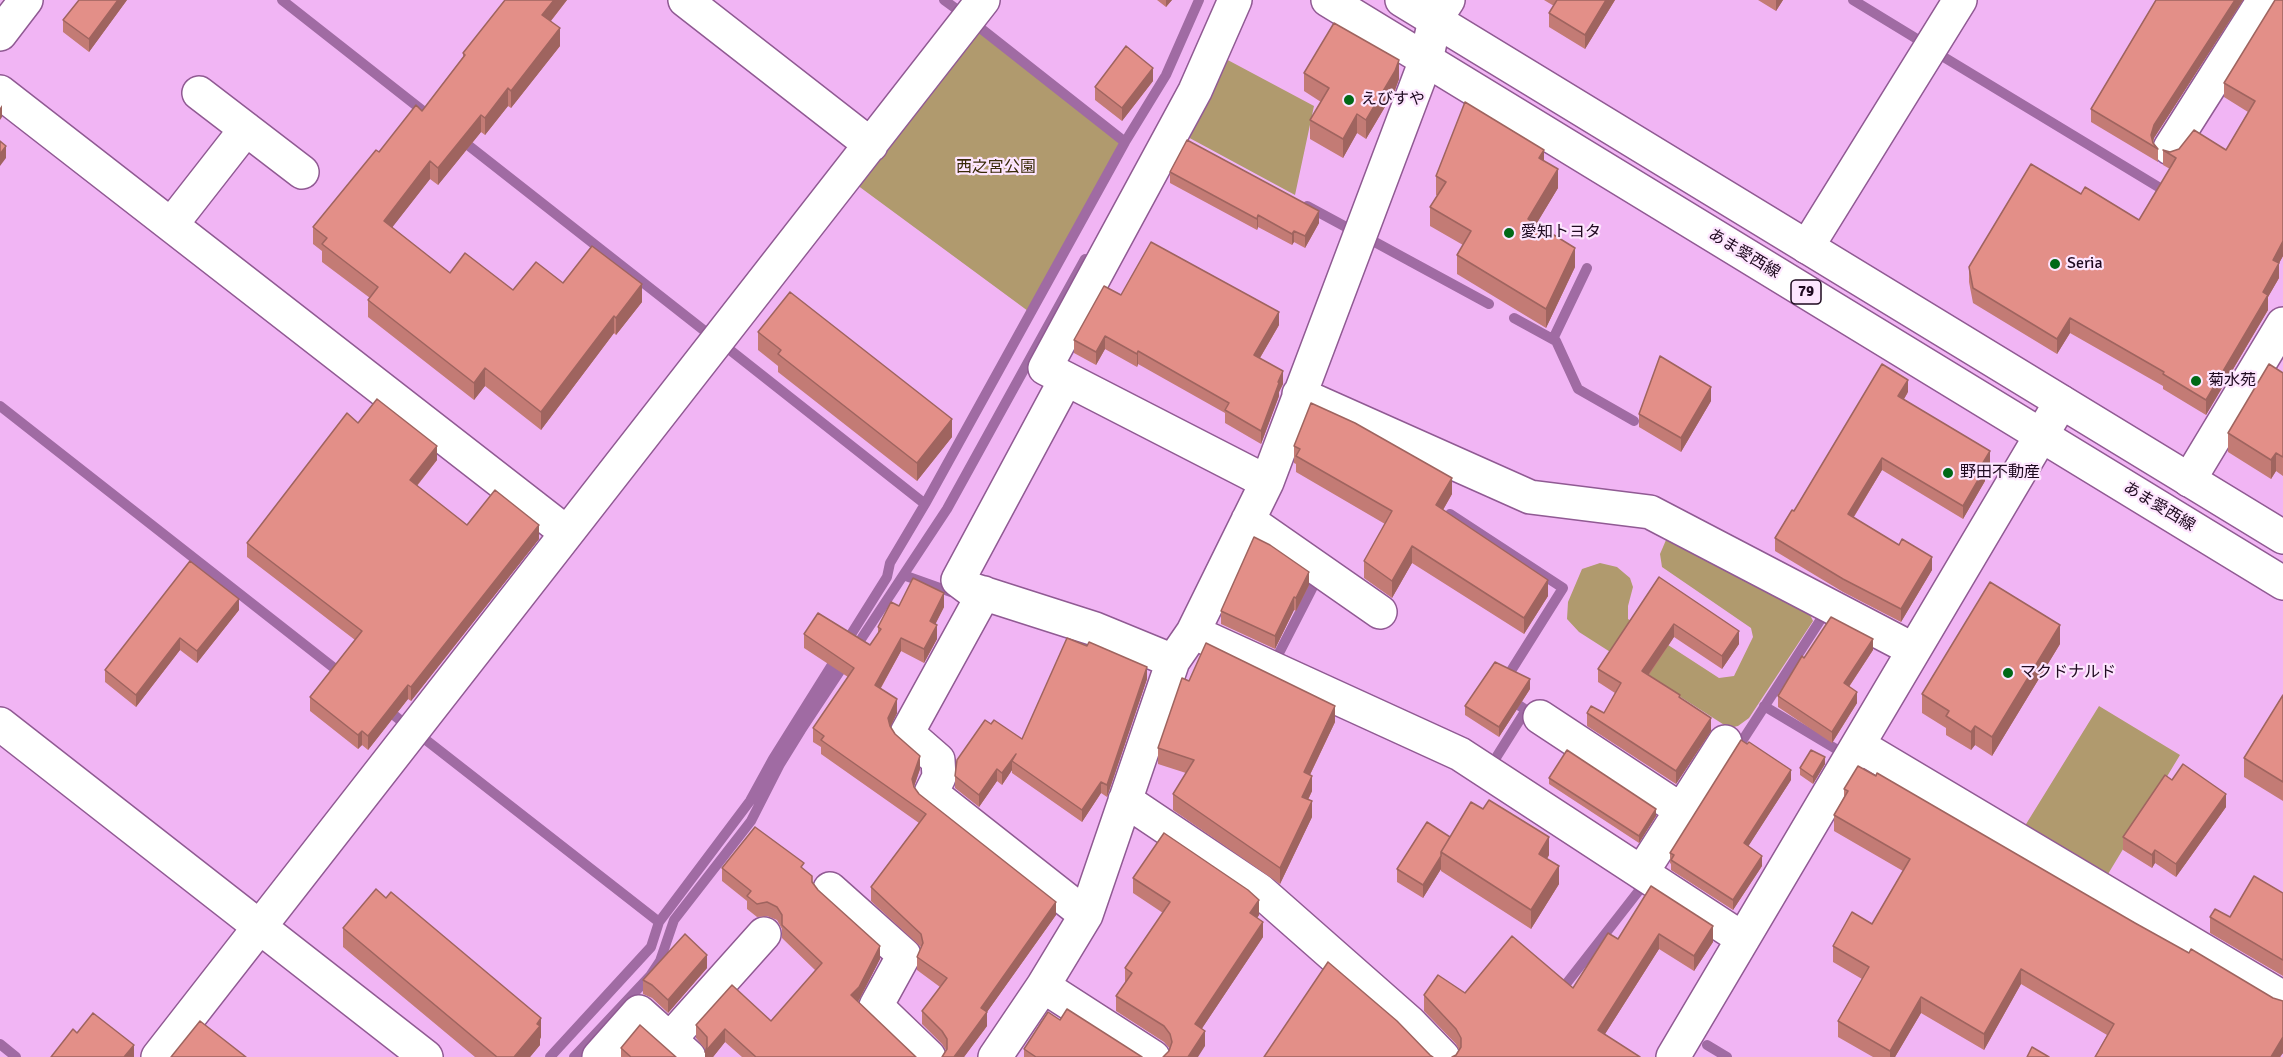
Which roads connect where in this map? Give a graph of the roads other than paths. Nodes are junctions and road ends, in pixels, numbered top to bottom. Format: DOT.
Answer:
graph roads {
  1 [pos="26,0"];
  2 [pos="685,0"];
  3 [pos="984,0"];
  4 [pos="1234,0"];
  5 [pos="1328,0"];
  6 [pos="1402,0"];
  7 [pos="1960,0"];
  8 [pos="2264,0"];
  9 [pos="1442,10"];
  10 [pos="0,34"];
  11 [pos="1426,60"];
  12 [pos="0,92"];
  13 [pos="199,93"];
  14 [pos="246,129"];
  15 [pos="871,145"];
  16 [pos="2170,148"];
  17 [pos="302,172"];
  18 [pos="171,225"];
  19 [pos="1807,247"];
  20 [pos="2283,324"];
  21 [pos="1066,379"];
  22 [pos="1299,394"];
  23 [pos="2061,402"];
  24 [pos="2042,435"];
  25 [pos="2189,480"];
  26 [pos="1267,482"];
  27 [pos="1248,520"];
  28 [pos="567,533"];
  29 [pos="2283,537"];
  30 [pos="2283,583"];
  31 [pos="984,593"];
  32 [pos="1380,612"];
  33 [pos="1193,632"];
  34 [pos="1914,650"];
  35 [pos="1173,661"];
  36 [pos="1540,717"];
  37 [pos="0,724"];
  38 [pos="1725,742"];
  39 [pos="1857,746"];
  40 [pos="1125,800"];
  41 [pos="1681,810"];
  42 [pos="1642,872"];
  43 [pos="830,889"];
  44 [pos="1086,915"];
  45 [pos="260,927"];
  46 [pos="764,934"];
  47 [pos="1743,939"];
  48 [pos="1043,986"];
  49 [pos="2283,998"];
  50 [pos="680,1048"];
  51 [pos="1683,1053"];
  52 [pos="158,1057"];
  53 [pos="426,1057"];
  54 [pos="599,1057"];
  55 [pos="929,1057"];
  56 [pos="995,1057"];
  57 [pos="1154,1057"];
  58 [pos="1443,1057"];
  1 -- 10 [label="street"];
  2 -- 15 [label="street"];
  3 -- 15 [label="street"];
  4 -- 21 [label="street"];
  5 -- 11 [label="street, あま愛西線 / 79"];
  6 -- 9 [label="street, 79"];
  7 -- 19 [label="street"];
  8 -- 16 [label="street"];
  9 -- 11 [label="street"];
  9 -- 19 [label="street, 79"];
  11 -- 22 [label="street"];
  11 -- 24 [label="street, あま愛西線 / 79"];
  12 -- 18 [label="street"];
  13 -- 14 [label="street"];
  14 -- 17 [label="street"];
  14 -- 18 [label="street"];
  15 -- 28 [label="street"];
  18 -- 28 [label="street"];
  19 -- 23 [label="street, 79"];
  20 -- 25 [label="street"];
  21 -- 26 [label="street"];
  21 -- 31 [label="street"];
  22 -- 26 [label="street"];
  22 -- 34 [label="street"];
  23 -- 24 [label="street"];
  23 -- 25 [label="street, 79"];
  24 -- 30 [label="street, あま愛西線 / 79"];
  24 -- 34 [label="street"];
  25 -- 29 [label="street, 79"];
  26 -- 27 [label="street"];
  27 -- 32 [label="street"];
  27 -- 33 [label="street"];
  28 -- 45 [label="street"];
  31 -- 35 [label="street"];
  31 -- 44 [label="street"];
  33 -- 35 [label="street"];
  33 -- 42 [label="street"];
  34 -- 39 [label="street"];
  35 -- 40 [label="street"];
  36 -- 41 [label="street"];
  37 -- 45 [label="street"];
  38 -- 41 [label="street"];
  39 -- 47 [label="street"];
  39 -- 49 [label="street"];
  40 -- 44 [label="street"];
  40 -- 58 [label="street"];
  41 -- 42 [label="street"];
  42 -- 47 [label="street"];
  43 -- 55 [label="street"];
  44 -- 48 [label="street"];
  45 -- 52 [label="street"];
  45 -- 53 [label="street"];
  46 -- 50 [label="street"];
  47 -- 51 [label="street"];
  48 -- 56 [label="street"];
  48 -- 57 [label="street"];
  50 -- 54 [label="street"];
}
